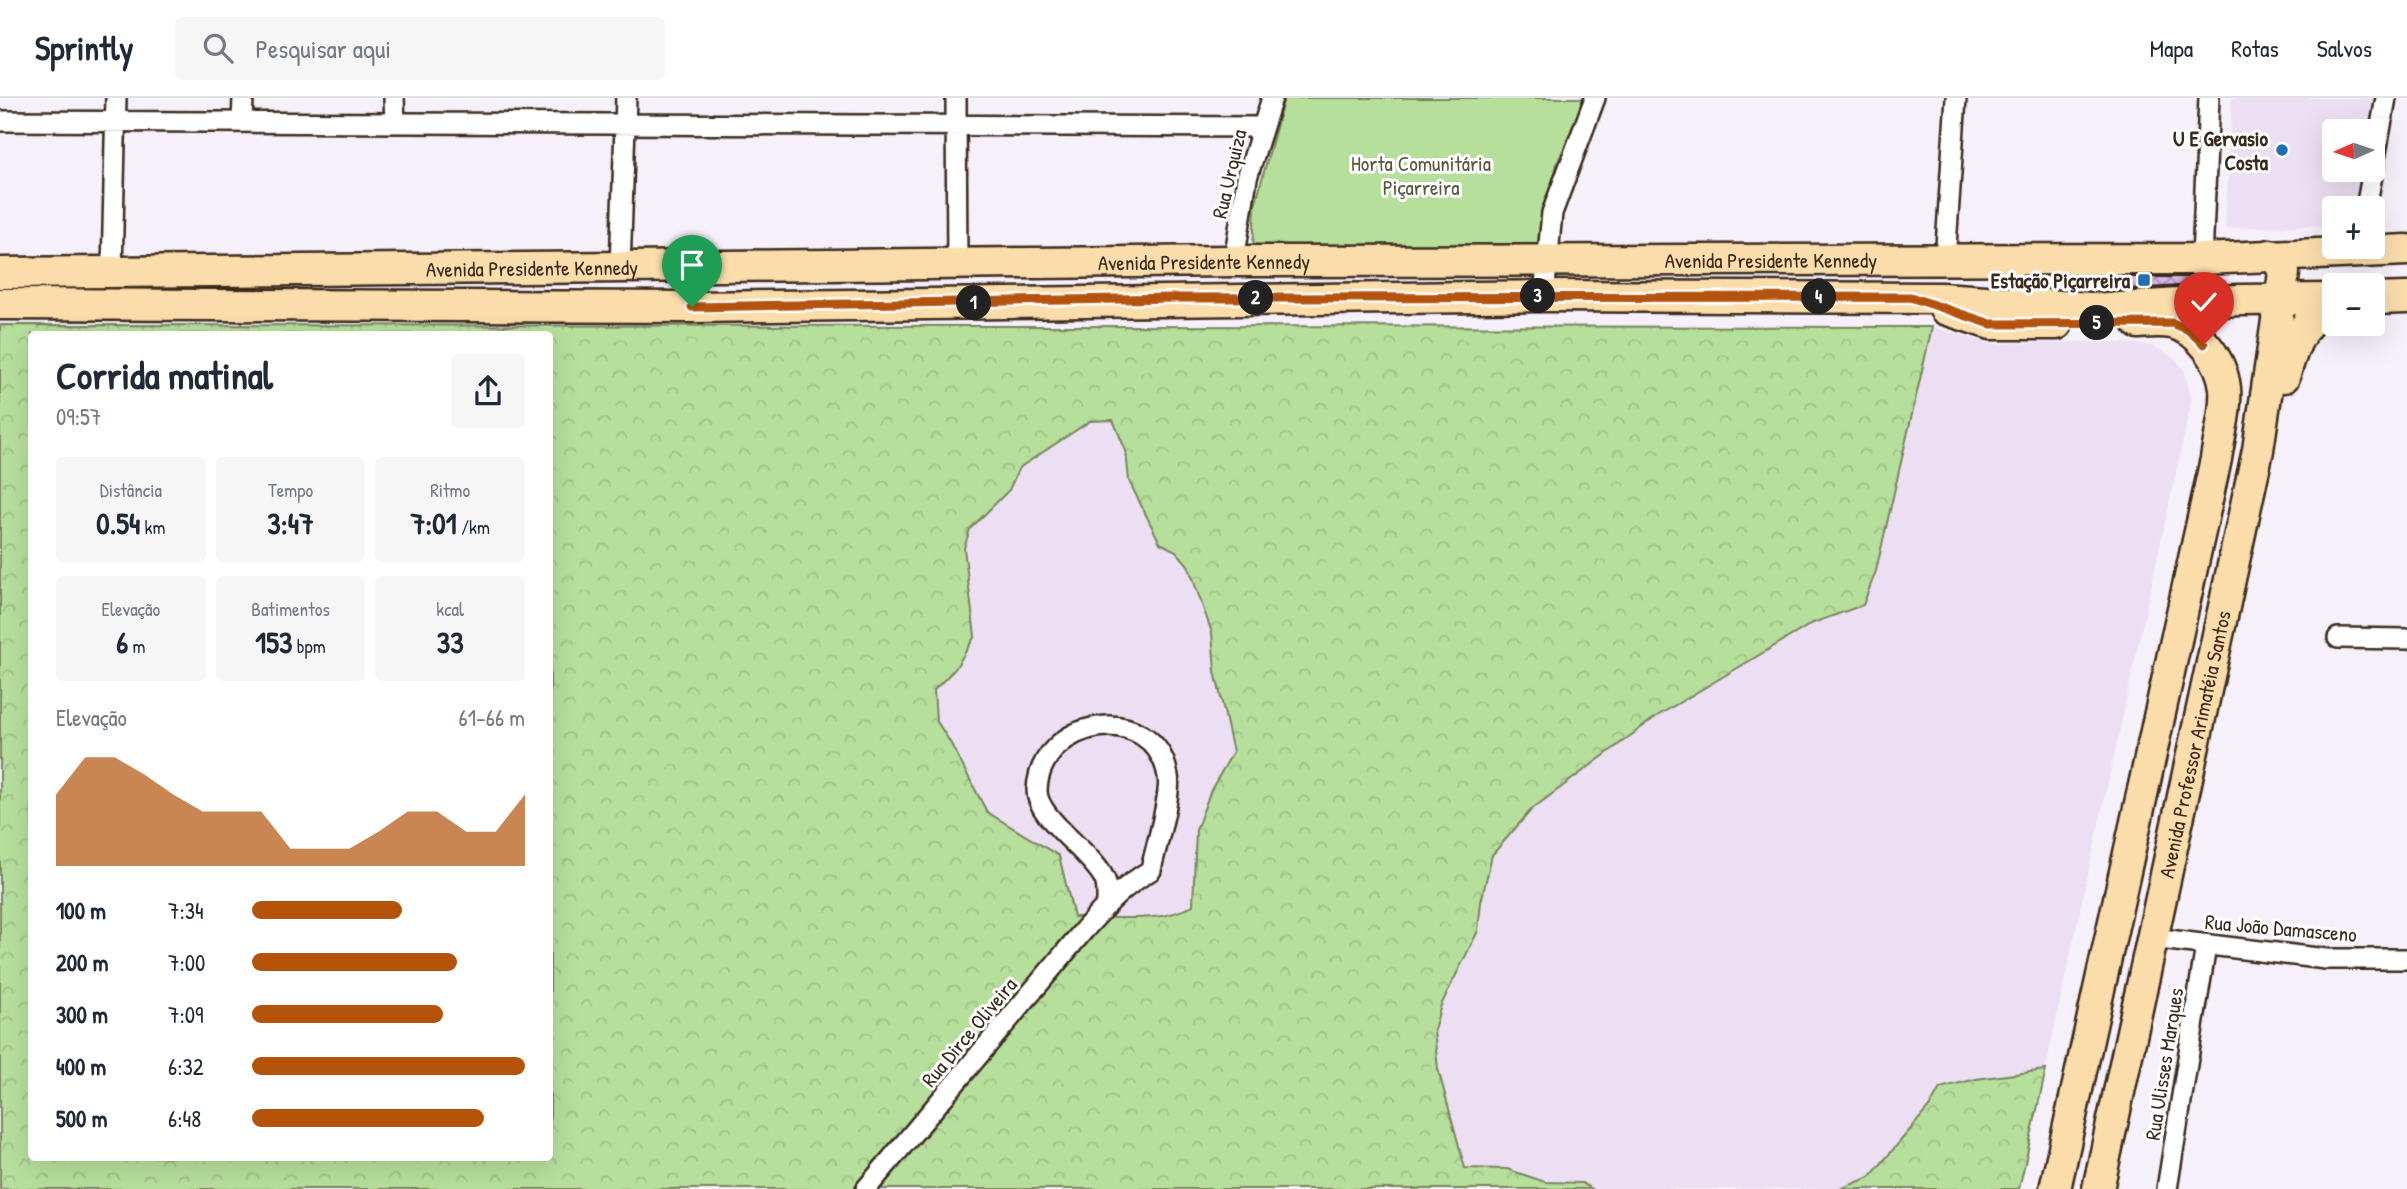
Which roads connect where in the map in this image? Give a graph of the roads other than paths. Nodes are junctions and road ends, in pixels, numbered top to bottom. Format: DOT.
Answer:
graph roads {
  1 [pos="116,98"];
  2 [pos="243,98"];
  3 [pos="394,98"];
  4 [pos="626,98"];
  5 [pos="956,98"];
  6 [pos="1272,98"];
  7 [pos="1595,98"];
  8 [pos="1956,98"];
  9 [pos="2209,98"];
  10 [pos="2386,98"];
  11 [pos="2382,119"];
  12 [pos="0,121"];
  13 [pos="117,122"];
  14 [pos="242,122"];
  15 [pos="395,123"];
  16 [pos="626,124"];
  17 [pos="954,126"];
  18 [pos="1263,127"];
  19 [pos="2385,250"];
  20 [pos="2407,250"];
  21 [pos="2322,251"];
  22 [pos="2270,255"];
  23 [pos="2202,259"];
  24 [pos="1234,261"];
  25 [pos="1945,261"];
  26 [pos="1547,262"];
  27 [pos="957,265"];
  28 [pos="416,268"];
  29 [pos="620,268"];
  30 [pos="320,269"];
  31 [pos="112,272"];
  32 [pos="0,273"];
  33 [pos="1544,296"];
  34 [pos="1910,297"];
  35 [pos="2407,298"];
  36 [pos="2281,299"];
  37 [pos="2322,299"];
  38 [pos="2385,299"];
  39 [pos="0,304"];
  40 [pos="321,304"];
  41 [pos="415,306"];
  42 [pos="2322,311"];
  43 [pos="2258,450"];
  44 [pos="2338,638"];
  45 [pos="2407,639"];
  46 [pos="1107,904"];
  47 [pos="2152,938"];
  48 [pos="2206,946"];
  49 [pos="2407,959"];
  50 [pos="2080,1074"];
  51 [pos="2121,1078"];
  52 [pos="866,1189"];
  53 [pos="2055,1189"];
  54 [pos="2098,1189"];
  55 [pos="2167,1189"];
  1 -- 13 [label="street"];
  2 -- 14 [label="street"];
  3 -- 15 [label="street"];
  4 -- 16 [label="street"];
  5 -- 17 [label="street"];
  6 -- 18 [label="street, Rua Urquiza"];
  7 -- 26 [label="street"];
  8 -- 25 [label="street"];
  9 -- 23 [label="street"];
  10 -- 11 [label="street"];
  12 -- 13 [label="street"];
  13 -- 14 [label="street"];
  13 -- 31 [label="street"];
  14 -- 15 [label="street"];
  15 -- 16 [label="street"];
  16 -- 17 [label="street"];
  16 -- 29 [label="street"];
  17 -- 18 [label="street"];
  17 -- 27 [label="street"];
  18 -- 24 [label="street, Rua Urquiza"];
  19 -- 20 [label="main road, Avenida Presidente Kennedy"];
  21 -- 22 [label="main road, Avenida Presidente Kennedy"];
  22 -- 23 [label="main road, Avenida Presidente Kennedy"];
  22 -- 36 [label="main road, Avenida Professor Arimatéia Santos"];
  23 -- 25 [label="main road, Avenida Presidente Kennedy"];
  24 -- 26 [label="main road, Avenida Presidente Kennedy"];
  24 -- 27 [label="main road, Avenida Presidente Kennedy"];
  25 -- 26 [label="main road, Avenida Presidente Kennedy"];
  26 -- 33 [label="street"];
  27 -- 29 [label="main road, Avenida Presidente Kennedy"];
  28 -- 29 [label="main road, Avenida Presidente Kennedy"];
  28 -- 30 [label="main road, Avenida Presidente Kennedy"];
  28 -- 41 [label="main road"];
  30 -- 31 [label="main road, Avenida Presidente Kennedy"];
  30 -- 40 [label="main road"];
  31 -- 32 [label="main road, Avenida Presidente Kennedy"];
  33 -- 34 [label="main road, Avenida Presidente Kennedy"];
  33 -- 41 [label="main road, Avenida Presidente Kennedy"];
  34 -- 36 [label="main road, Avenida Presidente Kennedy"];
  34 -- 50 [label="main road, Avenida Professor Arimatéia Santos"];
  35 -- 38 [label="main road"];
  36 -- 37 [label="main road, Avenida Presidente Kennedy"];
  36 -- 43 [label="main road, Avenida Professor Arimatéia Santos"];
  39 -- 40 [label="main road, Avenida Presidente Kennedy"];
  40 -- 41 [label="main road, Avenida Presidente Kennedy"];
  42 -- 43 [label="main road"];
  43 -- 47 [label="main road, Avenida Professor Arimatéia Santos"];
  44 -- 45 [label="street"];
  46 -- 46 [label="street, Rua Dirce Oliveira"];
  46 -- 52 [label="street, Rua Dirce Oliveira"];
  47 -- 48 [label="street, Rua João Damasceno"];
  47 -- 51 [label="main road, Avenida Professor Arimatéia Santos"];
  48 -- 49 [label="street, Rua João Damasceno"];
  48 -- 55 [label="street, Rua Ulisses Marques"];
  50 -- 51 [label="main road"];
  50 -- 53 [label="main road, Avenida Professor Arimatéia Santos"];
  51 -- 54 [label="main road, Avenida Professor Arimatéia Santos"];
}
